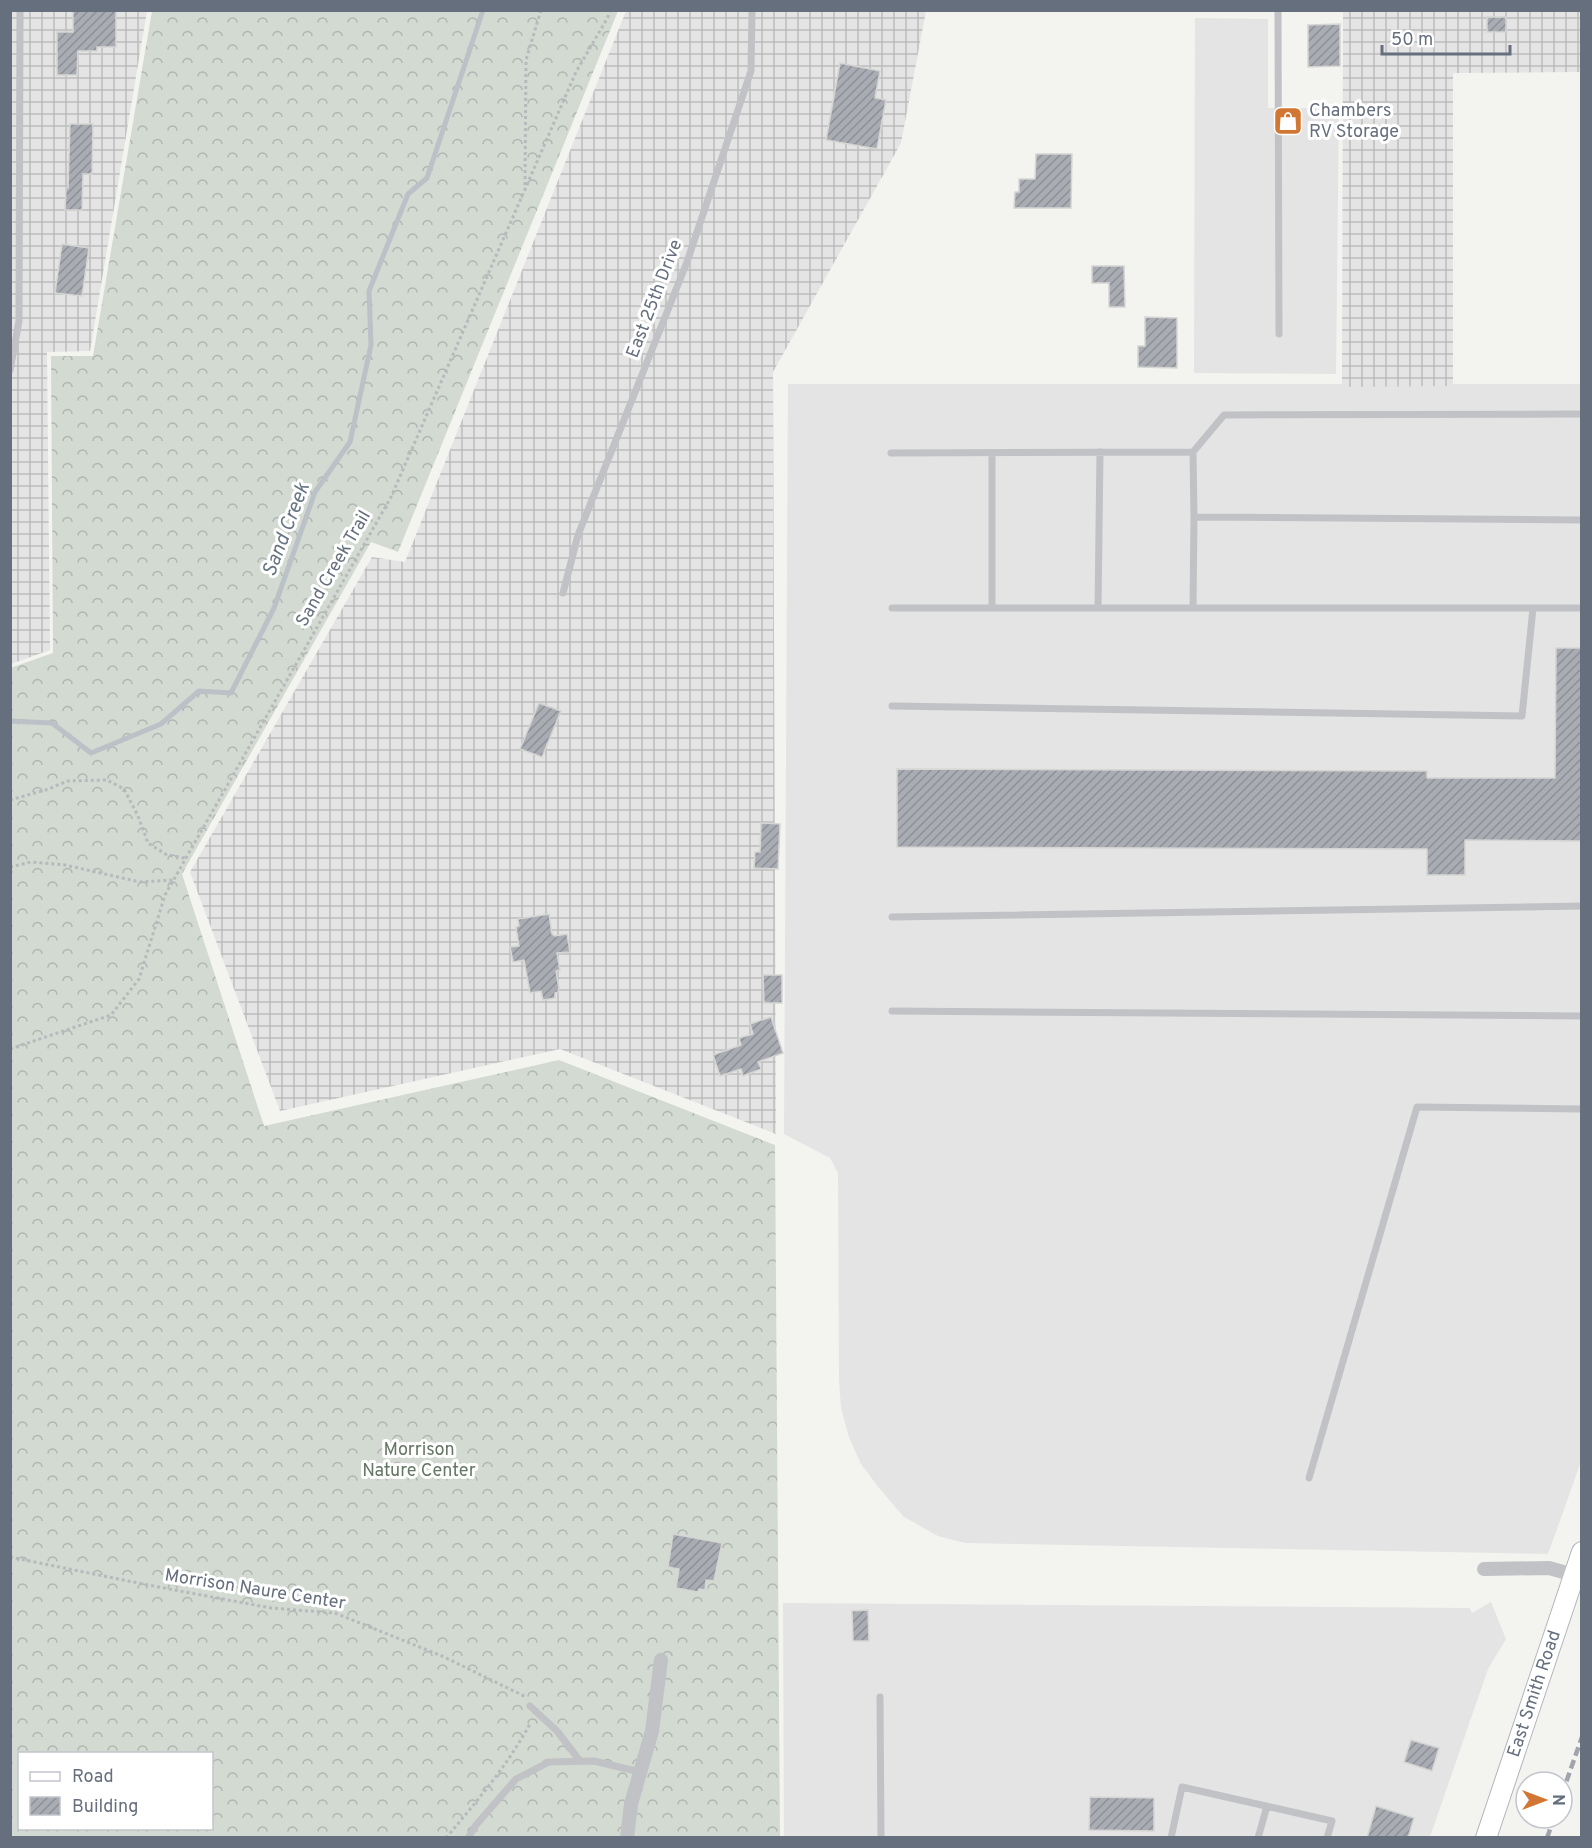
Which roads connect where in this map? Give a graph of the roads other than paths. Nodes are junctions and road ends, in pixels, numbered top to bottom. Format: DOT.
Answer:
graph roads {
  1 [pos="20,10"];
  2 [pos="752,10"];
  3 [pos="1278,10"];
  4 [pos="1279,334"];
  5 [pos="10,370"];
  6 [pos="1581,414"];
  7 [pos="1100,452"];
  8 [pos="1193,452"];
  9 [pos="891,453"];
  10 [pos="992,454"];
  11 [pos="1194,517"];
  12 [pos="1581,520"];
  13 [pos="563,593"];
  14 [pos="892,608"];
  15 [pos="992,608"];
  16 [pos="1098,608"];
  17 [pos="1193,608"];
  18 [pos="1533,608"];
  19 [pos="1581,608"];
  20 [pos="892,706"];
  21 [pos="1581,906"];
  22 [pos="892,917"];
  23 [pos="892,1011"];
  24 [pos="1581,1016"];
  25 [pos="1581,1109"];
  26 [pos="1309,1478"];
  27 [pos="1581,1552"];
  28 [pos="1484,1569"];
  29 [pos="1574,1575"];
  30 [pos="661,1660"];
  31 [pos="880,1698"];
  32 [pos="530,1707"];
  33 [pos="580,1761"];
  34 [pos="640,1772"];
  35 [pos="1267,1806"];
  36 [pos="468,1838"];
  37 [pos="627,1838"];
  38 [pos="881,1838"];
  39 [pos="1172,1838"];
  40 [pos="1258,1838"];
  41 [pos="1327,1838"];
  42 [pos="1486,1838"];
  1 -- 5 [label="lane"];
  2 -- 13 [label="lane, East 25th Drive"];
  3 -- 4 [label="lane"];
  6 -- 8 [label="lane"];
  7 -- 8 [label="lane"];
  7 -- 10 [label="lane"];
  7 -- 16 [label="lane"];
  8 -- 11 [label="lane"];
  9 -- 10 [label="lane"];
  10 -- 15 [label="lane"];
  11 -- 12 [label="lane"];
  11 -- 17 [label="lane"];
  14 -- 15 [label="lane"];
  15 -- 16 [label="lane"];
  16 -- 17 [label="lane"];
  17 -- 18 [label="lane"];
  18 -- 19 [label="lane"];
  18 -- 20 [label="lane"];
  21 -- 22 [label="lane"];
  23 -- 24 [label="lane"];
  25 -- 26 [label="lane"];
  27 -- 29 [label="street, East Smith Road"];
  28 -- 29 [label="street"];
  29 -- 42 [label="street, East Smith Road"];
  30 -- 34 [label="street"];
  31 -- 38 [label="lane"];
  32 -- 33 [label="lane"];
  33 -- 34 [label="lane"];
  33 -- 36 [label="lane"];
  34 -- 37 [label="street"];
  35 -- 39 [label="lane"];
  35 -- 40 [label="lane"];
  35 -- 41 [label="lane"];
}
